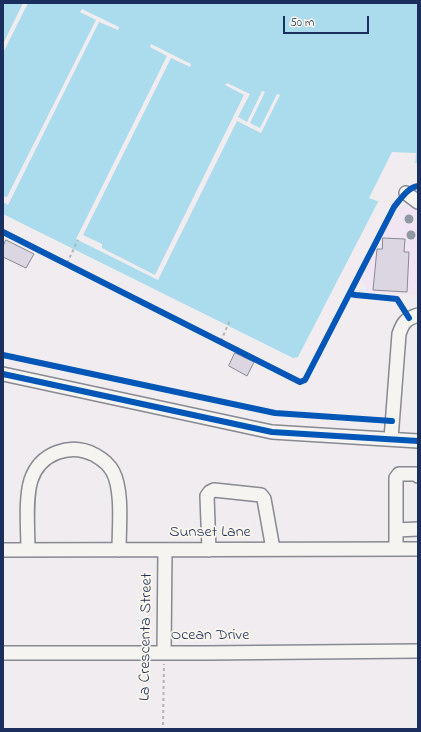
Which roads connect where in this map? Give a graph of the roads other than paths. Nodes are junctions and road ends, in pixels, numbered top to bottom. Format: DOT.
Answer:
graph roads {
  1 [pos="406,193"];
  2 [pos="418,202"];
  3 [pos="418,315"];
  4 [pos="3,374"];
  5 [pos="391,439"];
  6 [pos="418,441"];
  7 [pos="418,476"];
  8 [pos="418,529"];
  9 [pos="396,530"];
  10 [pos="396,549"];
  11 [pos="418,549"];
  12 [pos="3,550"];
  13 [pos="28,550"];
  14 [pos="119,550"];
  15 [pos="165,550"];
  16 [pos="209,550"];
  17 [pos="273,550"];
  18 [pos="418,651"];
  19 [pos="3,653"];
  20 [pos="164,653"];
  1 -- 2 [label="street"];
  3 -- 5 [label="street"];
  4 -- 5 [label="street"];
  5 -- 6 [label="street"];
  7 -- 9 [label="street"];
  8 -- 9 [label="street"];
  9 -- 10 [label="street"];
  10 -- 11 [label="street, Sunset Lane"];
  10 -- 17 [label="street, Sunset Lane"];
  12 -- 13 [label="street, Sunset Lane"];
  13 -- 14 [label="street, Sunset Lane"];
  13 -- 14 [label="street"];
  14 -- 15 [label="street, Sunset Lane"];
  15 -- 16 [label="street, Sunset Lane"];
  15 -- 20 [label="street, La Crescenta Street"];
  16 -- 17 [label="street, Sunset Lane"];
  16 -- 17 [label="street"];
  18 -- 20 [label="street, Ocean Drive"];
  19 -- 20 [label="street, Ocean Drive"];
}
